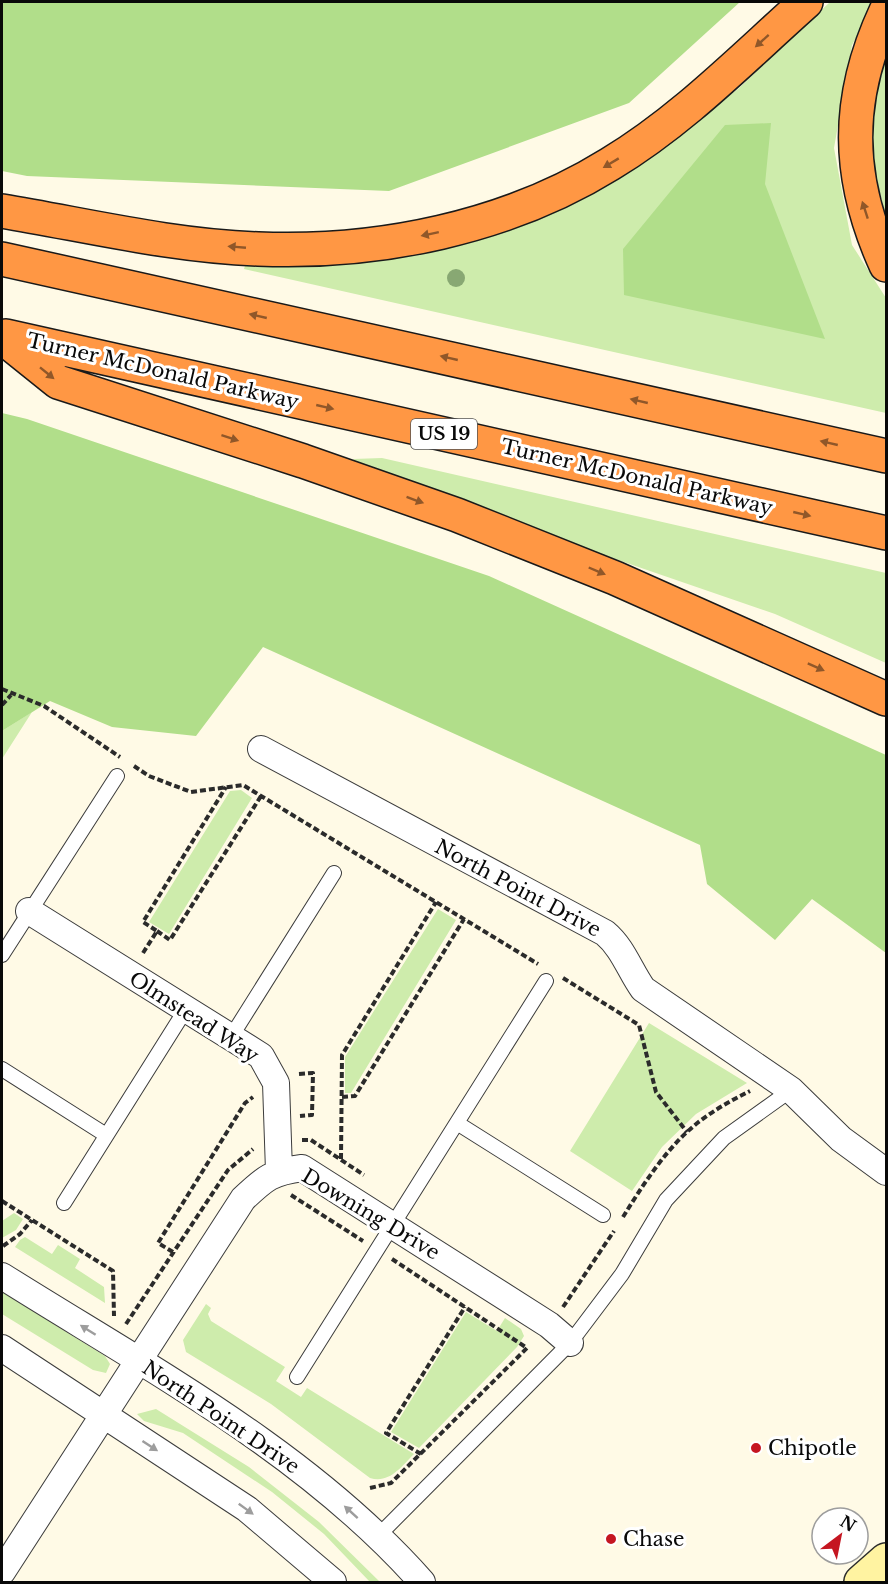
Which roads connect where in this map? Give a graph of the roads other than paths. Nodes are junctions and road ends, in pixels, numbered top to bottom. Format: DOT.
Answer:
graph roads {
  1 [pos="806,2"];
  2 [pos="886,11"];
  3 [pos="2,211"];
  4 [pos="2,258"];
  5 [pos="886,265"];
  6 [pos="2,336"];
  7 [pos="886,456"];
  8 [pos="886,533"];
  9 [pos="886,699"];
  10 [pos="261,749"];
  11 [pos="117,776"];
  12 [pos="334,873"];
  13 [pos="29,911"];
  14 [pos="2,955"];
  15 [pos="546,981"];
  16 [pos="186,1009"];
  17 [pos="231,1037"];
  18 [pos="2,1070"];
  19 [pos="791,1090"];
  20 [pos="457,1124"];
  21 [pos="106,1135"];
  22 [pos="886,1172"];
  23 [pos="280,1184"];
  24 [pos="64,1203"];
  25 [pos="603,1215"];
  26 [pos="393,1226"];
  27 [pos="2,1276"];
  28 [pos="570,1342"];
  29 [pos="2,1348"];
  30 [pos="137,1361"];
  31 [pos="297,1377"];
  32 [pos="103,1416"];
  33 [pos="377,1537"];
  34 [pos="886,1560"];
  35 [pos="2,1572"];
  36 [pos="333,1582"];
  37 [pos="422,1582"];
  38 [pos="861,1582"];
  1 -- 3 [label="highway, one-way"];
  5 -- 2 [label="highway, one-way"];
  7 -- 4 [label="highway, one-way"];
  6 -- 8 [label="highway, Turner McDonald Parkway / US 19, one-way"];
  6 -- 9 [label="highway, one-way"];
  10 -- 19 [label="street, North Point Drive"];
  11 -- 13 [label="lane"];
  12 -- 17 [label="lane"];
  13 -- 14 [label="lane"];
  13 -- 16 [label="street, Olmstead Way"];
  15 -- 20 [label="lane"];
  16 -- 17 [label="street, Olmstead Way"];
  16 -- 21 [label="lane"];
  17 -- 23 [label="street, Olmstead Way"];
  18 -- 21 [label="lane"];
  19 -- 22 [label="street, North Point Drive"];
  19 -- 28 [label="lane"];
  20 -- 25 [label="lane"];
  20 -- 26 [label="lane"];
  21 -- 24 [label="lane"];
  23 -- 26 [label="street, Downing Drive"];
  23 -- 30 [label="street, Downing Drive"];
  26 -- 28 [label="street, Downing Drive"];
  26 -- 31 [label="lane"];
  30 -- 27 [label="street, North Point Drive, one-way"];
  28 -- 33 [label="lane"];
  29 -- 32 [label="street"];
  30 -- 32 [label="street, Downing Drive"];
  33 -- 30 [label="street, North Point Drive, one-way"];
  32 -- 35 [label="street, Downing Drive"];
  32 -- 36 [label="street, one-way"];
  33 -- 37 [label="street, North Point Drive"];
  34 -- 38 [label="main road"];
}
